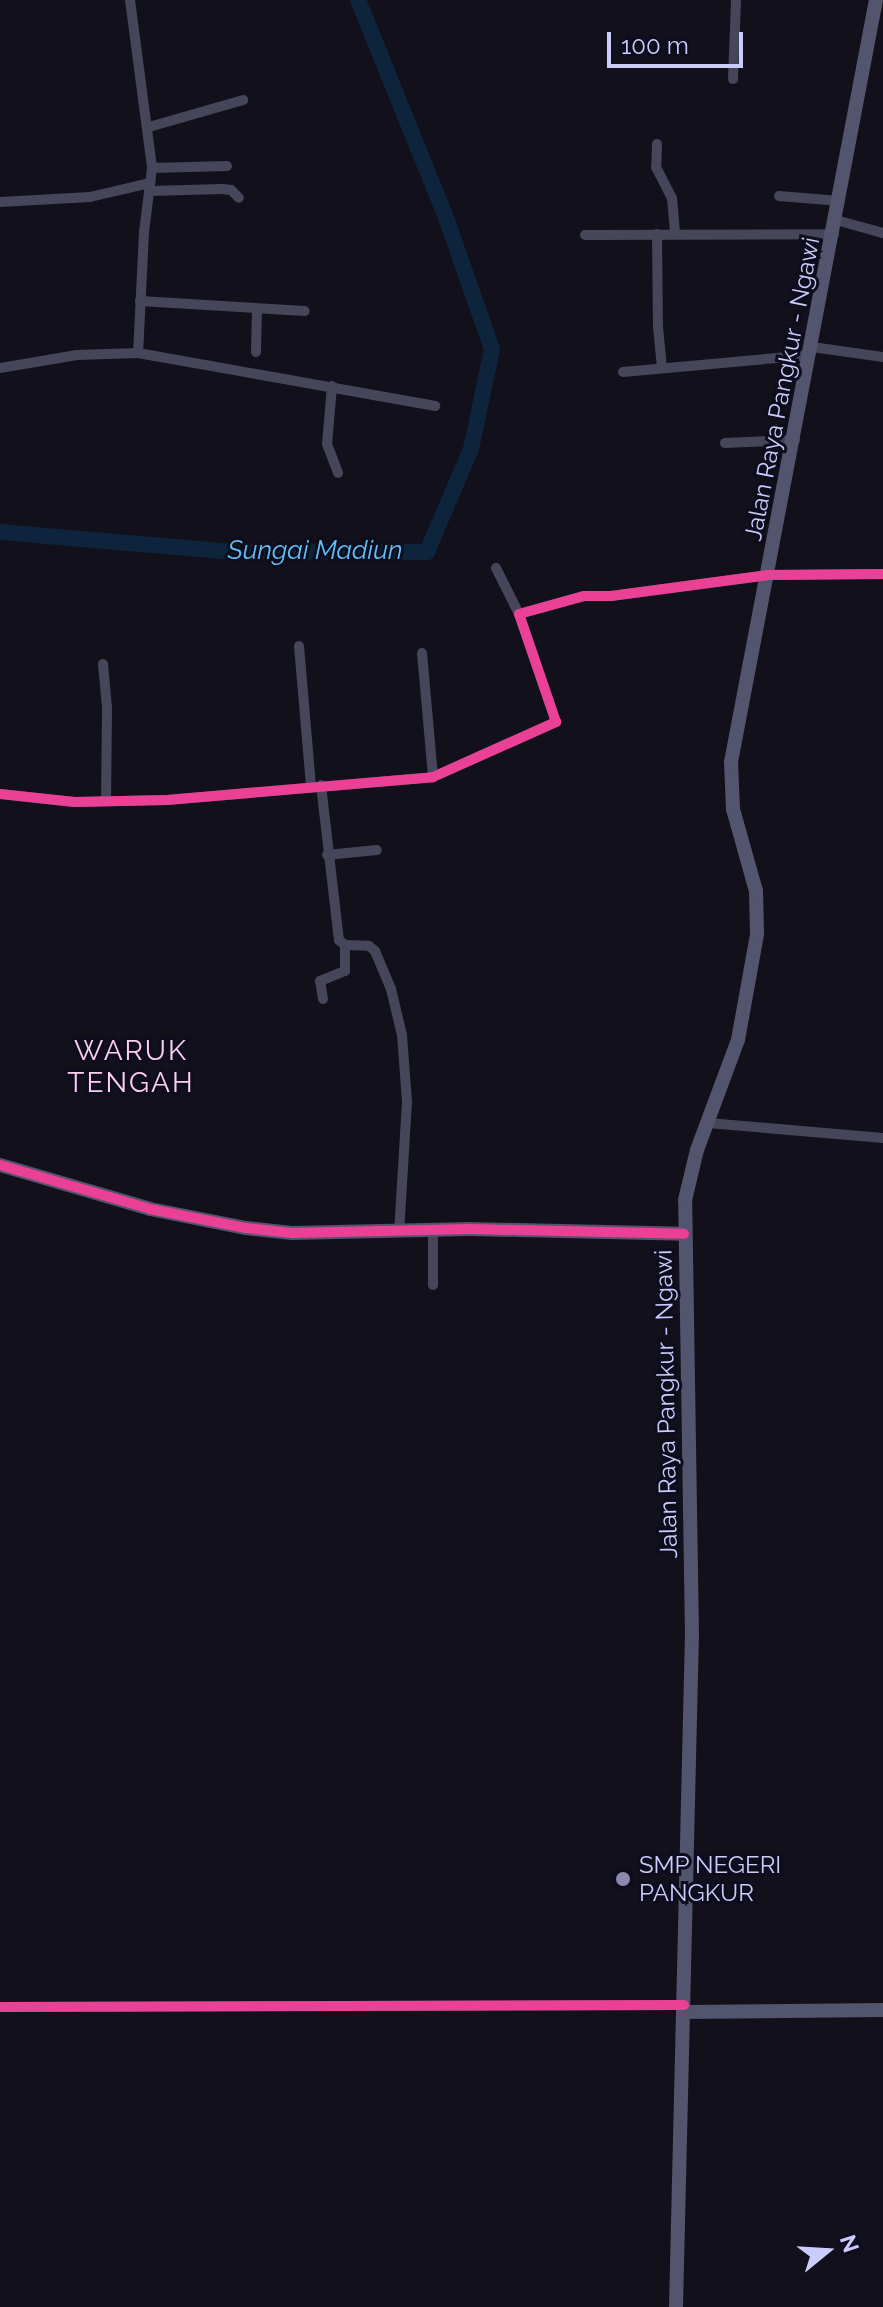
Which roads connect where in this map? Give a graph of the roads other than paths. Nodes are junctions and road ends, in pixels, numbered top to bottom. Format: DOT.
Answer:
graph roads {
  1 [pos="130,0"];
  2 [pos="736,0"];
  3 [pos="876,0"];
  4 [pos="733,79"];
  5 [pos="243,100"];
  6 [pos="149,127"];
  7 [pos="657,144"];
  8 [pos="227,166"];
  9 [pos="152,168"];
  10 [pos="150,187"];
  11 [pos="779,196"];
  12 [pos="239,198"];
  13 [pos="840,201"];
  14 [pos="0,202"];
  15 [pos="835,227"];
  16 [pos="675,233"];
  17 [pos="883,233"];
  18 [pos="657,234"];
  19 [pos="585,235"];
  20 [pos="140,301"];
  21 [pos="257,309"];
  22 [pos="305,311"];
  23 [pos="811,351"];
  24 [pos="256,352"];
  25 [pos="138,353"];
  26 [pos="883,357"];
  27 [pos="0,368"];
  28 [pos="662,368"];
  29 [pos="623,372"];
  30 [pos="332,386"];
  31 [pos="435,406"];
  32 [pos="795,440"];
  33 [pos="725,443"];
  34 [pos="338,473"];
  35 [pos="496,568"];
  36 [pos="883,574"];
  37 [pos="769,575"];
  38 [pos="519,614"];
  39 [pos="299,646"];
  40 [pos="422,653"];
  41 [pos="103,664"];
  42 [pos="433,777"];
  43 [pos="316,786"];
  44 [pos="0,794"];
  45 [pos="106,801"];
  46 [pos="377,850"];
  47 [pos="327,855"];
  48 [pos="345,945"];
  49 [pos="323,999"];
  50 [pos="708,1123"];
  51 [pos="883,1138"];
  52 [pos="0,1165"];
  53 [pos="433,1230"];
  54 [pos="399,1232"];
  55 [pos="684,1234"];
  56 [pos="433,1285"];
  57 [pos="0,2007"];
  58 [pos="684,2008"];
  59 [pos="883,2010"];
  60 [pos="676,2307"];
  1 -- 6 [label="street"];
  2 -- 4 [label="street"];
  3 -- 13 [label="main road, Jalan Raya Pangkur - Ngawi"];
  5 -- 6 [label="street"];
  6 -- 9 [label="street"];
  7 -- 16 [label="street"];
  8 -- 9 [label="street"];
  9 -- 10 [label="street"];
  10 -- 12 [label="street"];
  10 -- 14 [label="street"];
  10 -- 20 [label="street"];
  11 -- 13 [label="street"];
  13 -- 15 [label="main road, Jalan Raya Pangkur - Ngawi"];
  15 -- 16 [label="street"];
  15 -- 17 [label="street"];
  15 -- 23 [label="main road, Jalan Raya Pangkur - Ngawi"];
  16 -- 18 [label="street"];
  18 -- 19 [label="street"];
  18 -- 28 [label="street"];
  20 -- 21 [label="street"];
  20 -- 25 [label="street"];
  21 -- 22 [label="street"];
  21 -- 24 [label="street"];
  23 -- 26 [label="street"];
  23 -- 28 [label="street"];
  23 -- 32 [label="main road, Jalan Raya Pangkur - Ngawi"];
  25 -- 27 [label="street"];
  25 -- 30 [label="street"];
  28 -- 29 [label="street"];
  30 -- 31 [label="street"];
  30 -- 34 [label="street"];
  32 -- 33 [label="street"];
  32 -- 37 [label="main road, Jalan Raya Pangkur - Ngawi"];
  35 -- 38 [label="street"];
  36 -- 37 [label="street"];
  37 -- 38 [label="street"];
  37 -- 50 [label="main road, Jalan Raya Pangkur - Ngawi"];
  38 -- 42 [label="street"];
  39 -- 43 [label="street"];
  40 -- 42 [label="street"];
  41 -- 45 [label="street"];
  42 -- 43 [label="street"];
  43 -- 45 [label="street"];
  43 -- 47 [label="street"];
  44 -- 45 [label="street"];
  46 -- 47 [label="street"];
  47 -- 48 [label="street"];
  48 -- 49 [label="street"];
  48 -- 54 [label="street"];
  50 -- 51 [label="street"];
  50 -- 55 [label="main road, Jalan Raya Pangkur - Ngawi"];
  52 -- 54 [label="main road"];
  53 -- 54 [label="main road"];
  53 -- 55 [label="main road"];
  53 -- 56 [label="street"];
  55 -- 58 [label="main road, Jalan Raya Pangkur - Ngawi"];
  57 -- 58 [label="street"];
  58 -- 59 [label="main road"];
  58 -- 60 [label="main road, Jalan Raya Pangkur - Ngawi"];
}
